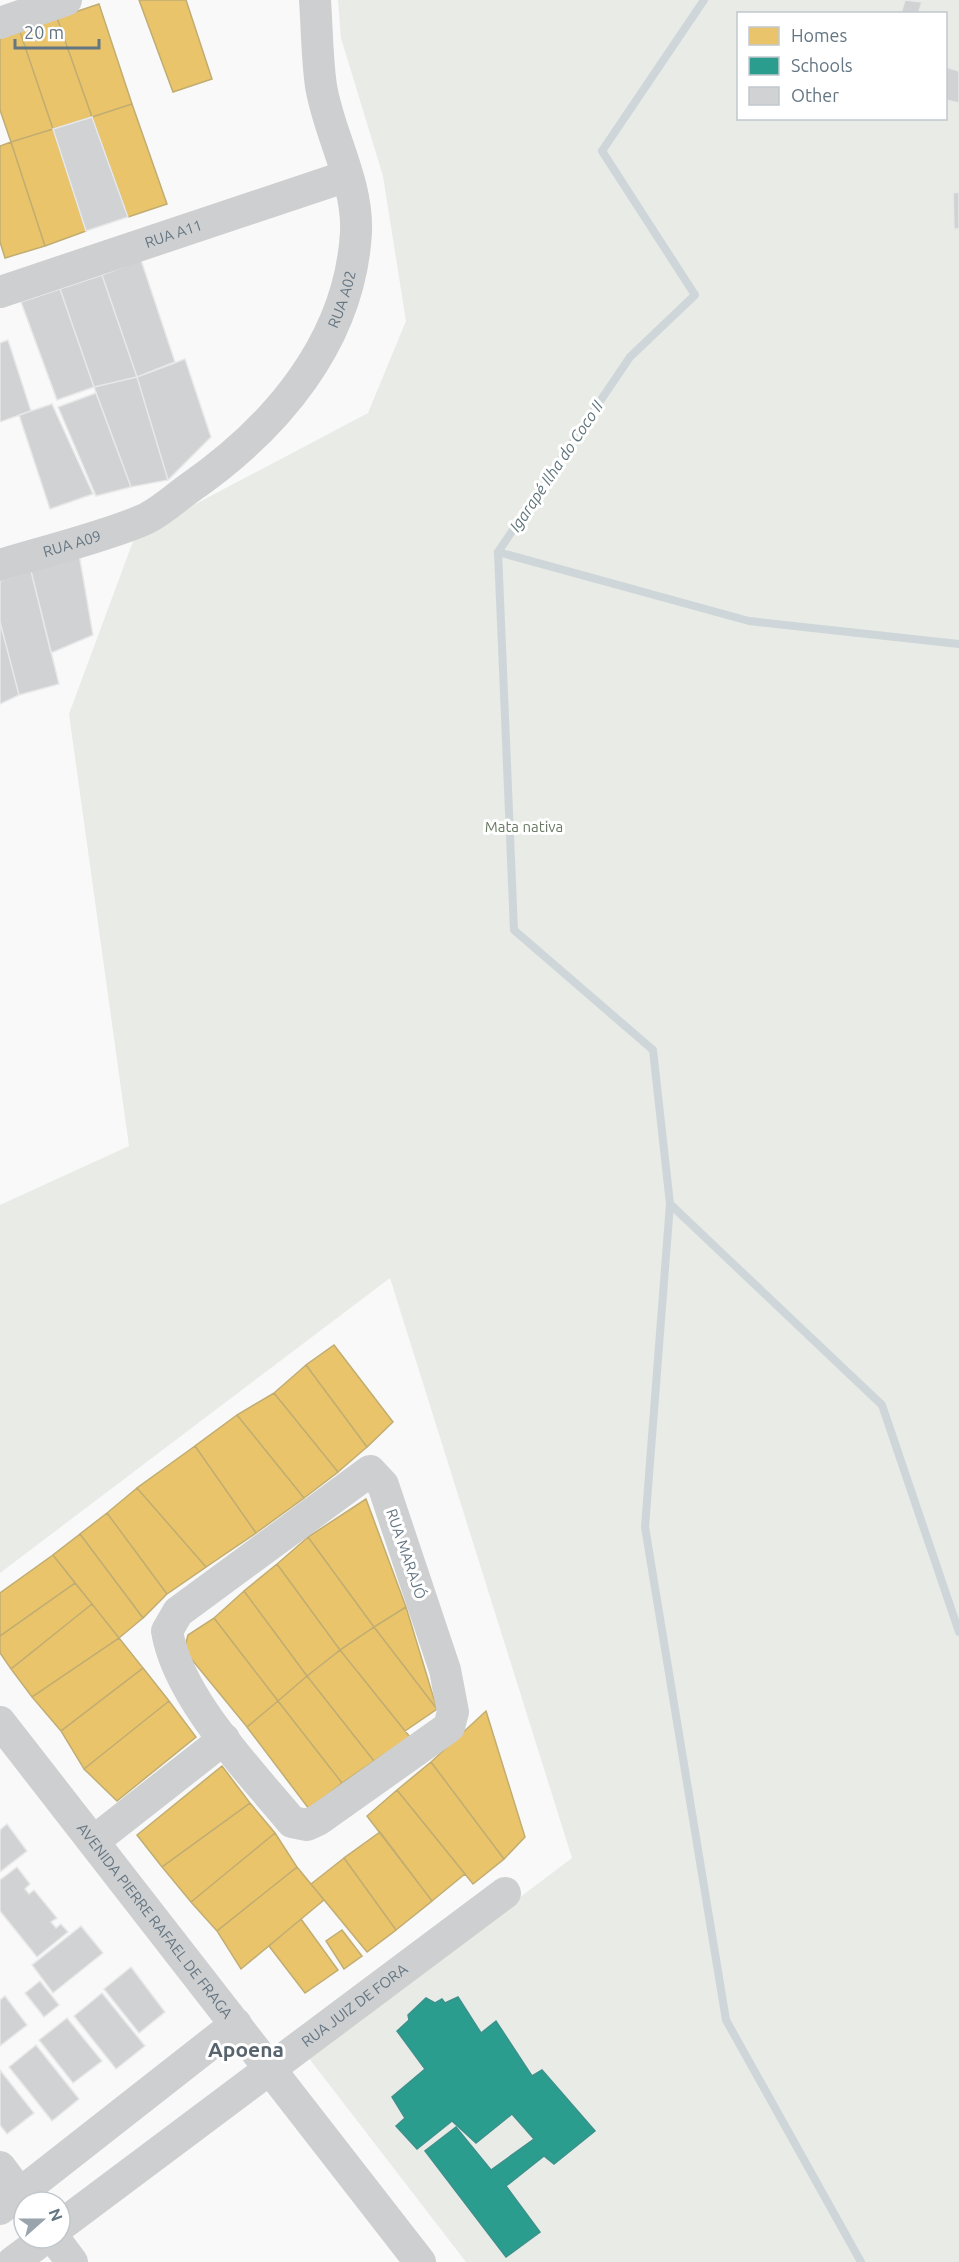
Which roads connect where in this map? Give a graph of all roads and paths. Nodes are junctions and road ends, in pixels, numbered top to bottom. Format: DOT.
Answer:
graph roads {
  1 [pos="66,0"];
  2 [pos="315,0"];
  3 [pos="0,23"];
  4 [pos="347,176"];
  5 [pos="0,291"];
  6 [pos="144,519"];
  7 [pos="0,565"];
  8 [pos="0,1722"];
  9 [pos="224,1739"];
  10 [pos="94,1841"];
  11 [pos="505,1893"];
  12 [pos="236,2025"];
  13 [pos="269,2068"];
  14 [pos="0,2168"];
  15 [pos="29,2190"];
  16 [pos="12,2194"];
  17 [pos="72,2217"];
  18 [pos="29,2250"];
  19 [pos="13,2262"];
  20 [pos="420,2262"];
  1 -- 3 [label="street"];
  2 -- 4 [label="street, RUA A02"];
  4 -- 5 [label="street, RUA A11"];
  4 -- 6 [label="street, RUA A02"];
  6 -- 7 [label="street, RUA A09"];
  8 -- 10 [label="street, AVENIDA PIERRE RAFAEL DE FRAGA"];
  9 -- 9 [label="street, RUA MARAJÓ"];
  9 -- 10 [label="street"];
  10 -- 12 [label="street, AVENIDA PIERRE RAFAEL DE FRAGA"];
  11 -- 13 [label="street, RUA JUIZ DE FORA"];
  12 -- 13 [label="street, AVENIDA PIERRE RAFAEL DE FRAGA"];
  12 -- 15 [label="street"];
  13 -- 17 [label="street, RUA JUIZ DE FORA"];
  13 -- 20 [label="street, AVENIDA PIERRE RAFAEL DE FRAGA"];
  14 -- 16 [label="street"];
  18 -- 19 [label="street"];
}
